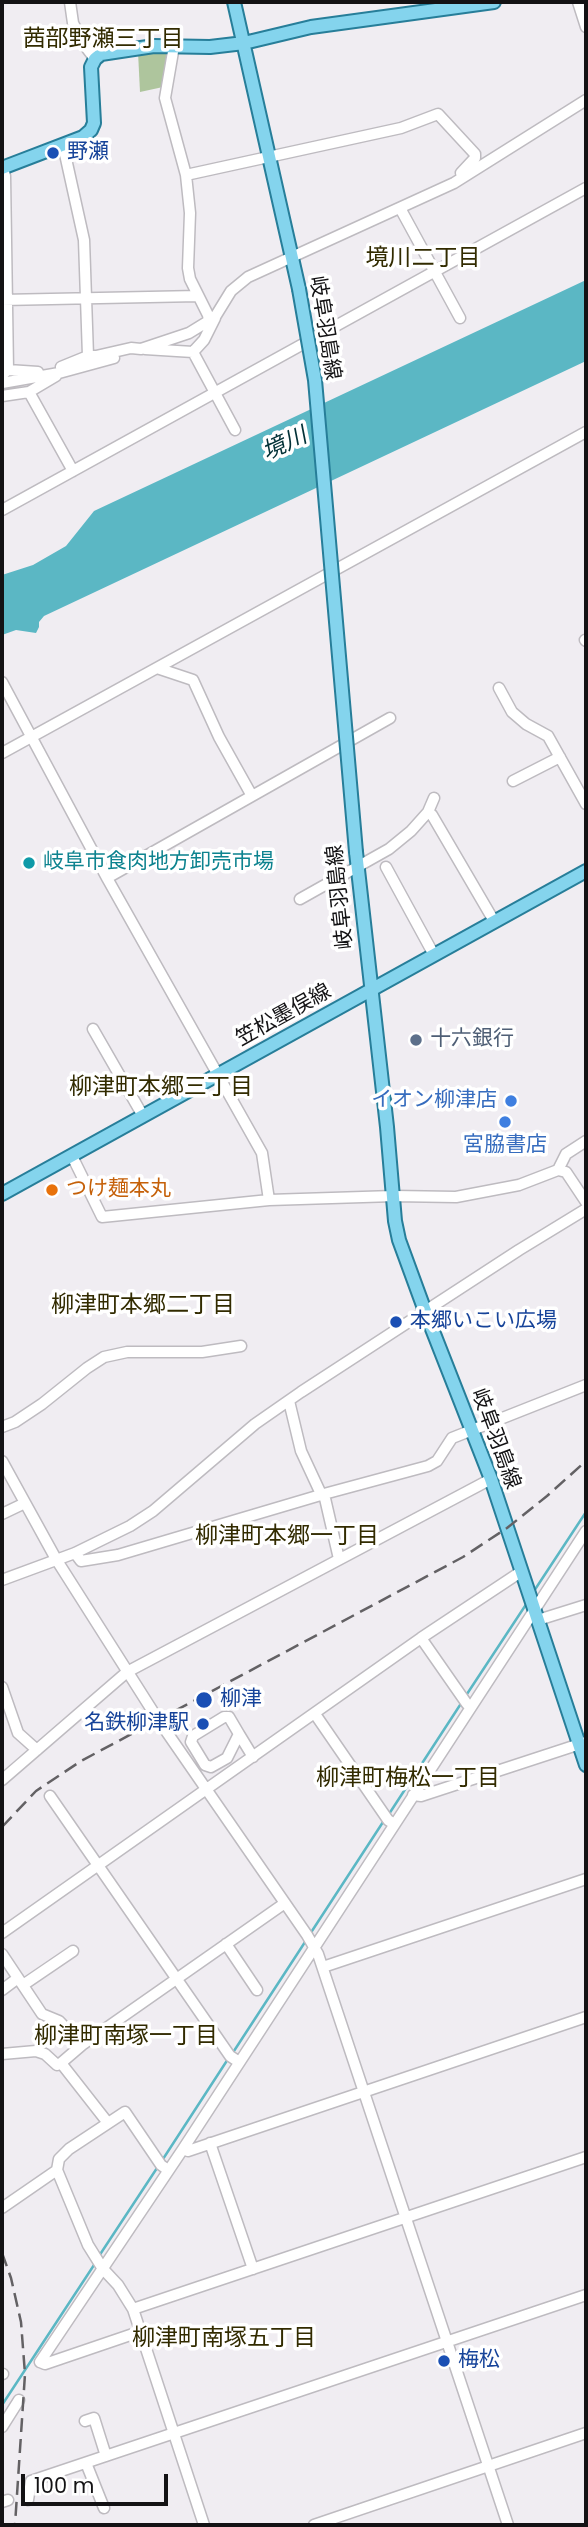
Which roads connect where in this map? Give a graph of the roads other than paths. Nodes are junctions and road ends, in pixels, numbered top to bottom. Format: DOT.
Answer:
graph roads {
  1 [pos="70,2"];
  2 [pos="234,2"];
  3 [pos="494,2"];
  4 [pos="578,2"];
  5 [pos="403,8"];
  6 [pos="586,27"];
  7 [pos="244,43"];
  8 [pos="174,46"];
  9 [pos="95,59"];
  10 [pos="585,100"];
  11 [pos="63,145"];
  12 [pos="270,156"];
  13 [pos="2,168"];
  14 [pos="186,176"];
  15 [pos="454,183"];
  16 [pos="583,190"];
  17 [pos="586,203"];
  18 [pos="400,208"];
  19 [pos="293,256"];
  20 [pos="434,272"];
  21 [pos="198,296"];
  22 [pos="86,298"];
  23 [pos="4,300"];
  24 [pos="460,318"];
  25 [pos="212,319"];
  26 [pos="142,349"];
  27 [pos="193,352"];
  28 [pos="88,356"];
  29 [pos="5,372"];
  30 [pos="53,374"];
  31 [pos="2,383"];
  32 [pos="29,392"];
  33 [pos="215,393"];
  34 [pos="2,396"];
  35 [pos="235,430"];
  36 [pos="586,432"];
  37 [pos="73,471"];
  38 [pos="2,510"];
  39 [pos="157,668"];
  40 [pos="2,682"];
  41 [pos="499,688"];
  42 [pos="390,718"];
  43 [pos="31,736"];
  44 [pos="2,753"];
  45 [pos="560,757"];
  46 [pos="513,781"];
  47 [pos="252,796"];
  48 [pos="434,798"];
  49 [pos="586,804"];
  50 [pos="428,812"];
  51 [pos="386,867"];
  52 [pos="357,868"];
  53 [pos="586,872"];
  54 [pos="107,878"];
  55 [pos="300,899"];
  56 [pos="494,922"];
  57 [pos="433,955"];
  58 [pos="370,991"];
  59 [pos="93,1029"];
  60 [pos="218,1074"];
  61 [pos="143,1116"];
  62 [pos="586,1141"];
  63 [pos="72,1156"];
  64 [pos="558,1170"];
  65 [pos="2,1194"];
  66 [pos="394,1196"];
  67 [pos="269,1200"];
  68 [pos="586,1202"];
  69 [pos="586,1209"];
  70 [pos="425,1311"];
  71 [pos="241,1346"];
  72 [pos="586,1385"];
  73 [pos="289,1401"];
  74 [pos="2,1427"];
  75 [pos="473,1429"];
  76 [pos="2,1461"];
  77 [pos="491,1479"];
  78 [pos="322,1494"];
  79 [pos="25,1503"];
  80 [pos="2,1514"];
  81 [pos="586,1531"];
  82 [pos="75,1553"];
  83 [pos="56,1559"];
  84 [pos="339,1559"];
  85 [pos="522,1571"];
  86 [pos="2,1580"];
  87 [pos="586,1605"];
  88 [pos="537,1616"];
  89 [pos="421,1638"];
  90 [pos="127,1672"];
  91 [pos="2,1687"];
  92 [pos="471,1707"];
  93 [pos="315,1714"];
  94 [pos="239,1734"];
  95 [pos="583,1743"];
  96 [pos="37,1750"];
  97 [pos="253,1757"];
  98 [pos="586,1765"];
  99 [pos="2,1780"];
  100 [pos="205,1789"];
  101 [pos="413,1795"];
  102 [pos="50,1796"];
  103 [pos="394,1824"];
  104 [pos="97,1865"];
  105 [pos="586,1878"];
  106 [pos="285,1903"];
  107 [pos="2,1933"];
  108 [pos="226,1944"];
  109 [pos="314,1946"];
  110 [pos="73,1951"];
  111 [pos="2,1954"];
  112 [pos="323,1967"];
  113 [pos="177,1979"];
  114 [pos="21,1982"];
  115 [pos="2,1990"];
  116 [pos="257,1990"];
  117 [pos="586,2017"];
  118 [pos="82,2045"];
  119 [pos="3,2056"];
  120 [pos="239,2062"];
  121 [pos="61,2063"];
  122 [pos="363,2091"];
  123 [pos="108,2123"];
  124 [pos="210,2143"];
  125 [pos="183,2149"];
  126 [pos="586,2157"];
  127 [pos="57,2170"];
  128 [pos="168,2170"];
  129 [pos="2,2208"];
  130 [pos="406,2218"];
  131 [pos="103,2269"];
  132 [pos="253,2269"];
  133 [pos="586,2295"];
  134 [pos="133,2309"];
  135 [pos="139,2332"];
  136 [pos="448,2341"];
  137 [pos="19,2400"];
  138 [pos="85,2421"];
  139 [pos="2,2427"];
  140 [pos="586,2433"];
  141 [pos="174,2434"];
  142 [pos="106,2456"];
  143 [pos="86,2463"];
  144 [pos="489,2466"];
  145 [pos="28,2500"];
  146 [pos="104,2508"];
  147 [pos="204,2525"];
  148 [pos="314,2525"];
  149 [pos="508,2525"];
  1 -- 9 [label="street"];
  2 -- 7 [label="main road, 岐阜羽島線"];
  3 -- 5 [label="main road"];
  4 -- 6 [label="street"];
  5 -- 7 [label="main road"];
  7 -- 8 [label="main road"];
  7 -- 12 [label="main road, 岐阜羽島線"];
  8 -- 9 [label="main road"];
  8 -- 14 [label="street"];
  9 -- 11 [label="main road"];
  10 -- 15 [label="street"];
  11 -- 13 [label="main road"];
  11 -- 22 [label="street"];
  12 -- 14 [label="street"];
  12 -- 15 [label="street"];
  12 -- 19 [label="main road, 岐阜羽島線"];
  13 -- 23 [label="street"];
  14 -- 21 [label="street"];
  15 -- 18 [label="street"];
  16 -- 17 [label="street"];
  16 -- 20 [label="street"];
  18 -- 19 [label="street"];
  18 -- 20 [label="street"];
  19 -- 25 [label="street"];
  19 -- 52 [label="main road, 岐阜羽島線, bridge"];
  20 -- 24 [label="street"];
  20 -- 33 [label="street"];
  21 -- 22 [label="street"];
  21 -- 25 [label="street"];
  22 -- 23 [label="street"];
  22 -- 28 [label="street"];
  23 -- 29 [label="street"];
  25 -- 26 [label="street"];
  25 -- 27 [label="street"];
  26 -- 27 [label="street"];
  26 -- 28 [label="street"];
  26 -- 30 [label="street"];
  27 -- 33 [label="street"];
  28 -- 30 [label="street"];
  29 -- 30 [label="street"];
  30 -- 31 [label="street"];
  30 -- 32 [label="street"];
  32 -- 34 [label="street"];
  32 -- 37 [label="street"];
  33 -- 35 [label="street"];
  33 -- 37 [label="street"];
  36 -- 39 [label="street"];
  37 -- 38 [label="street"];
  39 -- 43 [label="street"];
  39 -- 47 [label="street"];
  40 -- 43 [label="street"];
  41 -- 45 [label="street"];
  42 -- 47 [label="street"];
  43 -- 44 [label="street"];
  43 -- 54 [label="street"];
  45 -- 46 [label="street"];
  45 -- 49 [label="street"];
  47 -- 54 [label="street"];
  48 -- 50 [label="street"];
  50 -- 52 [label="street"];
  50 -- 56 [label="street"];
  51 -- 57 [label="street"];
  52 -- 55 [label="street"];
  52 -- 58 [label="main road, 岐阜羽島線"];
  53 -- 56 [label="main road, 笠松墨俣線"];
  54 -- 60 [label="street"];
  56 -- 57 [label="main road, 笠松墨俣線"];
  57 -- 58 [label="main road, 笠松墨俣線"];
  58 -- 60 [label="main road, 笠松墨俣線"];
  58 -- 66 [label="main road, 岐阜羽島線"];
  59 -- 61 [label="street"];
  60 -- 61 [label="main road, 笠松墨俣線"];
  60 -- 67 [label="street"];
  61 -- 63 [label="main road, 笠松墨俣線"];
  62 -- 64 [label="street"];
  63 -- 65 [label="main road, 笠松墨俣線"];
  63 -- 67 [label="street"];
  64 -- 66 [label="street"];
  64 -- 68 [label="street"];
  66 -- 67 [label="street"];
  66 -- 70 [label="main road, 岐阜羽島線"];
  69 -- 70 [label="street"];
  70 -- 73 [label="street"];
  70 -- 75 [label="main road, 岐阜羽島線"];
  71 -- 74 [label="street"];
  72 -- 75 [label="street"];
  73 -- 78 [label="street"];
  73 -- 82 [label="street"];
  75 -- 77 [label="main road, 岐阜羽島線"];
  75 -- 78 [label="street"];
  76 -- 79 [label="street"];
  77 -- 84 [label="street"];
  77 -- 85 [label="main road, 岐阜羽島線"];
  78 -- 82 [label="street"];
  78 -- 84 [label="street"];
  79 -- 80 [label="street"];
  79 -- 83 [label="street"];
  81 -- 88 [label="street"];
  82 -- 83 [label="street"];
  83 -- 86 [label="street"];
  83 -- 90 [label="street"];
  84 -- 90 [label="street"];
  85 -- 88 [label="main road, 岐阜羽島線"];
  85 -- 89 [label="street"];
  87 -- 88 [label="street"];
  88 -- 92 [label="street"];
  88 -- 95 [label="main road, 岐阜羽島線"];
  89 -- 92 [label="street"];
  89 -- 93 [label="street"];
  90 -- 96 [label="street"];
  90 -- 100 [label="street"];
  91 -- 96 [label="street"];
  92 -- 101 [label="street"];
  93 -- 97 [label="street"];
  93 -- 103 [label="street"];
  94 -- 94 [label="street"];
  94 -- 97 [label="street"];
  95 -- 98 [label="main road, 岐阜羽島線"];
  95 -- 101 [label="street"];
  96 -- 99 [label="street"];
  97 -- 100 [label="street"];
  100 -- 104 [label="street"];
  100 -- 106 [label="street"];
  101 -- 103 [label="street"];
  102 -- 104 [label="street"];
  103 -- 109 [label="street"];
  104 -- 107 [label="street"];
  104 -- 113 [label="street"];
  105 -- 112 [label="street"];
  106 -- 108 [label="street"];
  106 -- 109 [label="street"];
  108 -- 113 [label="street"];
  108 -- 116 [label="street"];
  109 -- 112 [label="street"];
  109 -- 120 [label="street"];
  110 -- 114 [label="street"];
  111 -- 114 [label="street"];
  112 -- 122 [label="street"];
  113 -- 118 [label="street"];
  113 -- 120 [label="street"];
  114 -- 115 [label="street"];
  114 -- 118 [label="street"];
  117 -- 122 [label="street"];
  118 -- 121 [label="street"];
  119 -- 121 [label="street"];
  120 -- 125 [label="street"];
  121 -- 123 [label="street"];
  122 -- 124 [label="street"];
  122 -- 130 [label="street"];
  123 -- 127 [label="street"];
  123 -- 128 [label="street"];
  124 -- 125 [label="street"];
  124 -- 132 [label="street"];
  125 -- 128 [label="street"];
  126 -- 130 [label="street"];
  127 -- 129 [label="street"];
  127 -- 131 [label="street"];
  128 -- 131 [label="street"];
  130 -- 132 [label="street"];
  130 -- 136 [label="street"];
  131 -- 134 [label="street"];
  131 -- 135 [label="street"];
  132 -- 134 [label="street"];
  133 -- 136 [label="street"];
  134 -- 135 [label="street"];
  135 -- 141 [label="street"];
  136 -- 141 [label="street"];
  136 -- 144 [label="street"];
  137 -- 139 [label="street"];
  138 -- 142 [label="street"];
  140 -- 144 [label="street"];
  141 -- 142 [label="street"];
  141 -- 147 [label="street"];
  142 -- 143 [label="street"];
  143 -- 145 [label="street"];
  143 -- 146 [label="street"];
  144 -- 148 [label="street"];
  144 -- 149 [label="street"];
}
